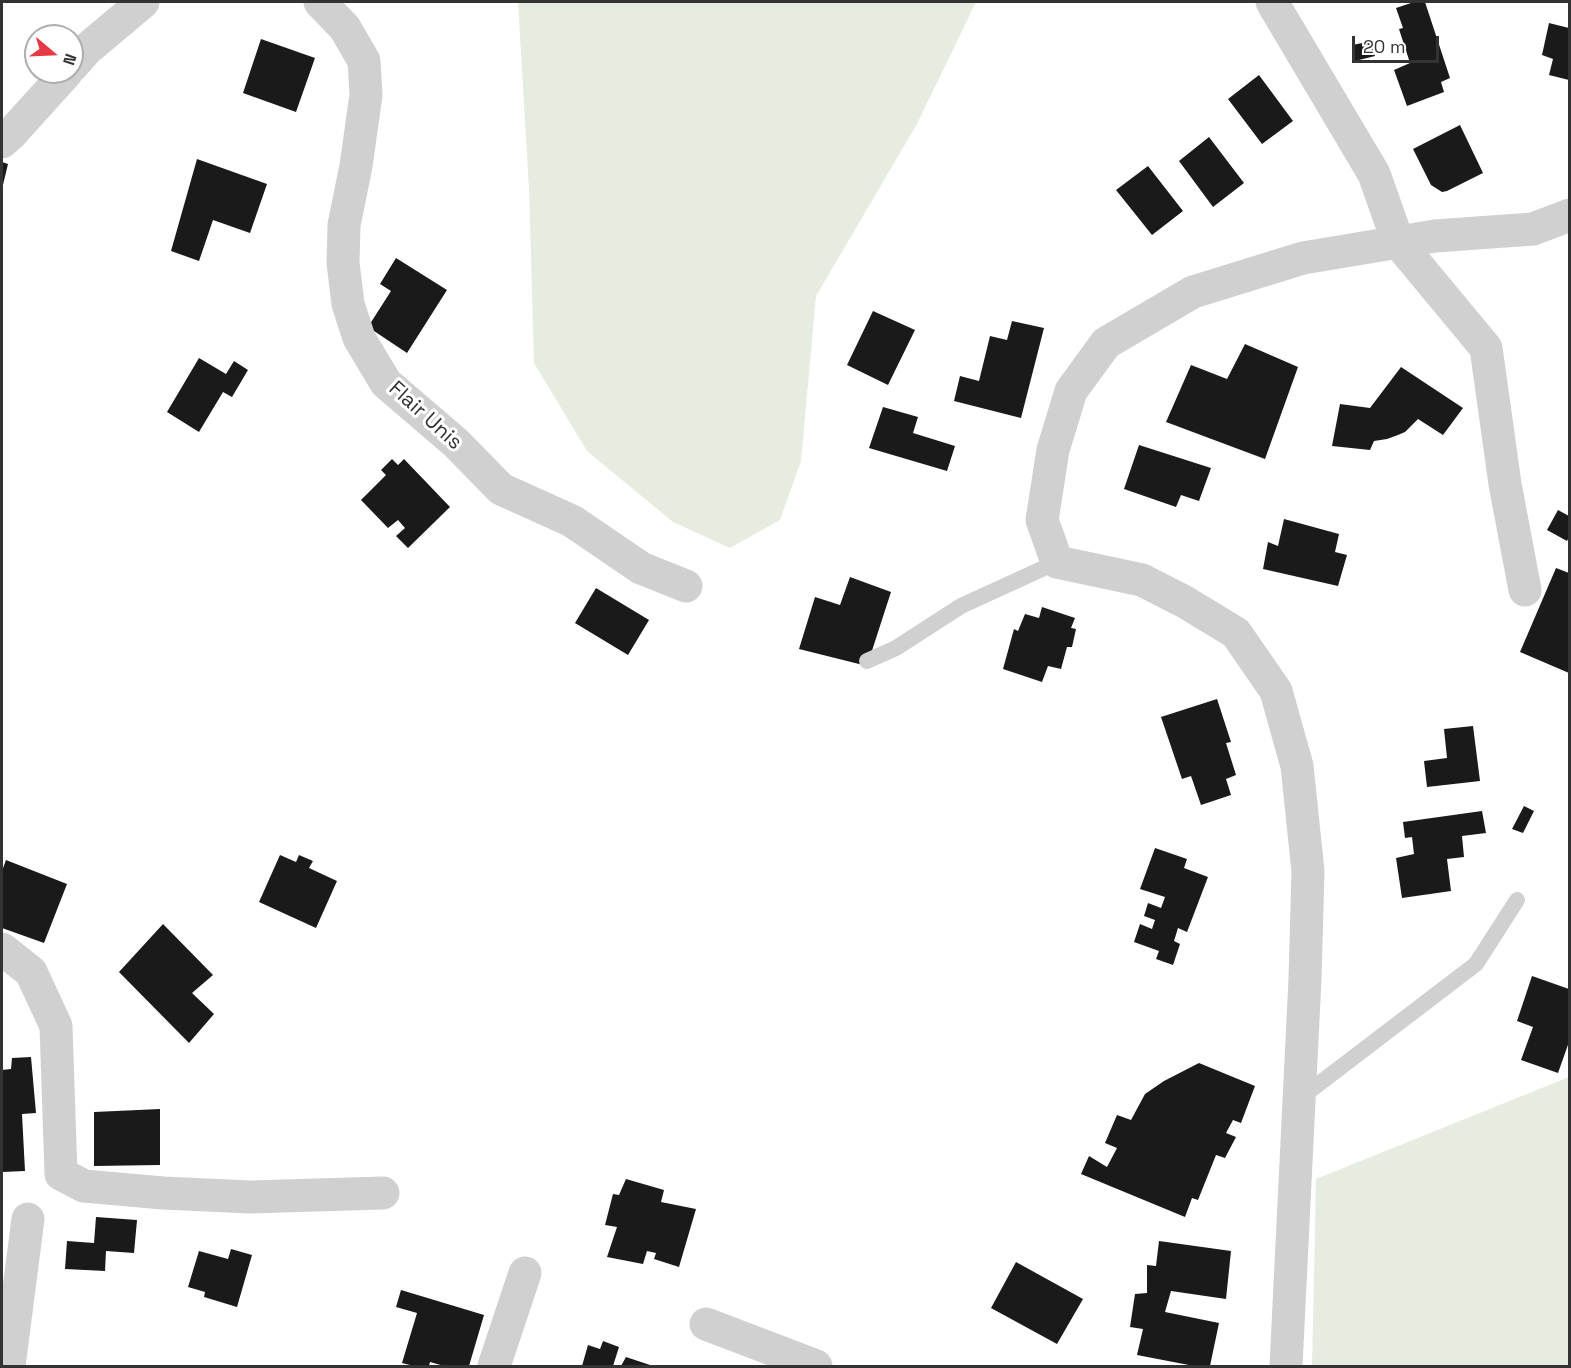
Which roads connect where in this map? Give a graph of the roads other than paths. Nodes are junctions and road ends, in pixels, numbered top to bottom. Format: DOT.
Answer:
graph roads {
  1 [pos="143,2"];
  2 [pos="320,2"];
  3 [pos="1272,2"];
  4 [pos="84,52"];
  5 [pos="56,84"];
  6 [pos="2,142"];
  7 [pos="1569,216"];
  8 [pos="1398,242"];
  9 [pos="1057,562"];
  10 [pos="686,586"];
  11 [pos="1525,590"];
  12 [pos="867,661"];
  13 [pos="1517,900"];
  14 [pos="2,949"];
  15 [pos="1299,1099"];
  16 [pos="383,1193"];
  17 [pos="28,1219"];
  18 [pos="525,1273"];
  19 [pos="706,1324"];
  20 [pos="9,1366"];
  21 [pos="494,1366"];
  22 [pos="816,1366"];
  23 [pos="1286,1366"];
  1 -- 4 [label="street"];
  2 -- 10 [label="street, Flair Unis"];
  3 -- 8 [label="street"];
  5 -- 6 [label="street"];
  7 -- 8 [label="street"];
  8 -- 9 [label="street"];
  8 -- 11 [label="street"];
  9 -- 12 [label="lane"];
  9 -- 15 [label="street"];
  13 -- 15 [label="lane"];
  14 -- 16 [label="street"];
  15 -- 23 [label="street"];
  17 -- 20 [label="street"];
  18 -- 21 [label="street"];
  19 -- 22 [label="street"];
}
